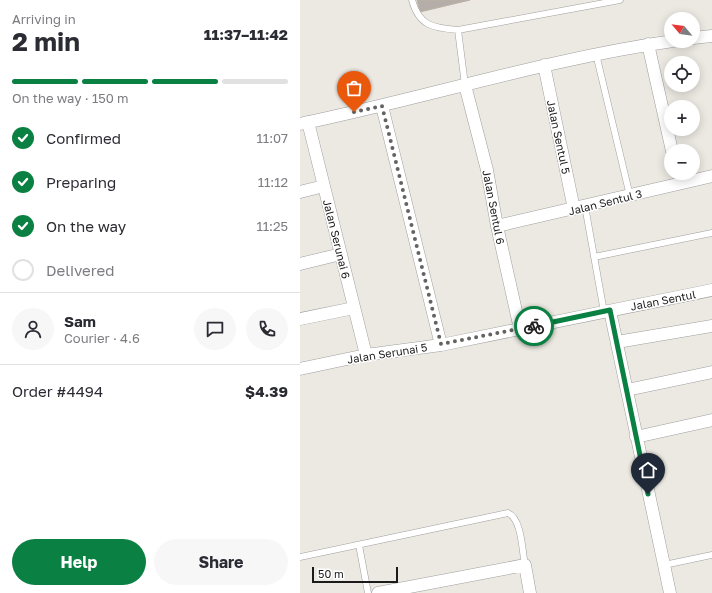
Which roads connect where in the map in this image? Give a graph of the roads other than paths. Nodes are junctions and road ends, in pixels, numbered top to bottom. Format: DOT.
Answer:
graph roads {
  1 [pos="412,0"];
  2 [pos="577,0"];
  3 [pos="620,0"];
  4 [pos="578,7"];
  5 [pos="458,30"];
  6 [pos="712,36"];
  7 [pos="700,37"];
  8 [pos="664,42"];
  9 [pos="648,44"];
  10 [pos="596,54"];
  11 [pos="544,65"];
  12 [pos="465,85"];
  13 [pos="382,106"];
  14 [pos="304,123"];
  15 [pos="670,144"];
  16 [pos="712,176"];
  17 [pos="700,177"];
  18 [pos="673,180"];
  19 [pos="324,186"];
  20 [pos="300,192"];
  21 [pos="630,196"];
  22 [pos="580,208"];
  23 [pos="497,226"];
  24 [pos="712,233"];
  25 [pos="341,254"];
  26 [pos="594,257"];
  27 [pos="300,264"];
  28 [pos="712,290"];
  29 [pos="354,308"];
  30 [pos="607,311"];
  31 [pos="300,319"];
  32 [pos="712,326"];
  33 [pos="520,329"];
  34 [pos="617,342"];
  35 [pos="441,344"];
  36 [pos="366,355"];
  37 [pos="300,369"];
  38 [pos="712,372"];
  39 [pos="627,390"];
  40 [pos="712,420"];
  41 [pos="636,437"];
  42 [pos="359,545"];
  43 [pos="712,555"];
  44 [pos="300,557"];
  45 [pos="525,565"];
  46 [pos="664,565"];
  47 [pos="368,593"];
  48 [pos="378,593"];
  49 [pos="530,593"];
  50 [pos="670,593"];
  1 -- 5 [label="lane"];
  2 -- 4 [label="lane"];
  3 -- 4 [label="lane"];
  4 -- 5 [label="lane"];
  5 -- 12 [label="lane"];
  6 -- 7 [label="street"];
  8 -- 9 [label="street"];
  9 -- 10 [label="street"];
  9 -- 15 [label="street"];
  10 -- 11 [label="street"];
  10 -- 21 [label="lane"];
  11 -- 12 [label="street"];
  11 -- 22 [label="street, Jalan Sentul 5"];
  12 -- 13 [label="street"];
  12 -- 23 [label="street, Jalan Sentul 6"];
  13 -- 14 [label="street"];
  13 -- 35 [label="street"];
  14 -- 19 [label="street, Jalan Serunai 6"];
  16 -- 17 [label="street, Jalan Sentul 3"];
  18 -- 21 [label="street, Jalan Sentul 3"];
  19 -- 20 [label="street"];
  19 -- 25 [label="street, Jalan Serunai 6"];
  21 -- 22 [label="street, Jalan Sentul 3"];
  22 -- 23 [label="street, Jalan Sentul 3"];
  22 -- 26 [label="lane"];
  23 -- 33 [label="street, Jalan Sentul 6"];
  24 -- 26 [label="lane"];
  25 -- 27 [label="street"];
  25 -- 29 [label="street, Jalan Serunai 6"];
  26 -- 30 [label="lane"];
  28 -- 30 [label="street, Jalan Sentul"];
  29 -- 31 [label="street"];
  29 -- 36 [label="street, Jalan Serunai 6"];
  30 -- 33 [label="street, Jalan Sentul"];
  30 -- 34 [label="street"];
  32 -- 34 [label="street"];
  33 -- 35 [label="street, Jalan Serunai 5"];
  34 -- 39 [label="street"];
  35 -- 36 [label="street, Jalan Serunai 5"];
  36 -- 37 [label="street, Jalan Serunai 5"];
  38 -- 39 [label="street"];
  39 -- 41 [label="street"];
  40 -- 41 [label="street"];
  41 -- 46 [label="street"];
  42 -- 44 [label="lane"];
  42 -- 45 [label="lane"];
  42 -- 47 [label="lane"];
  43 -- 46 [label="lane"];
  45 -- 48 [label="street"];
  45 -- 49 [label="street"];
  46 -- 50 [label="street"];
}
